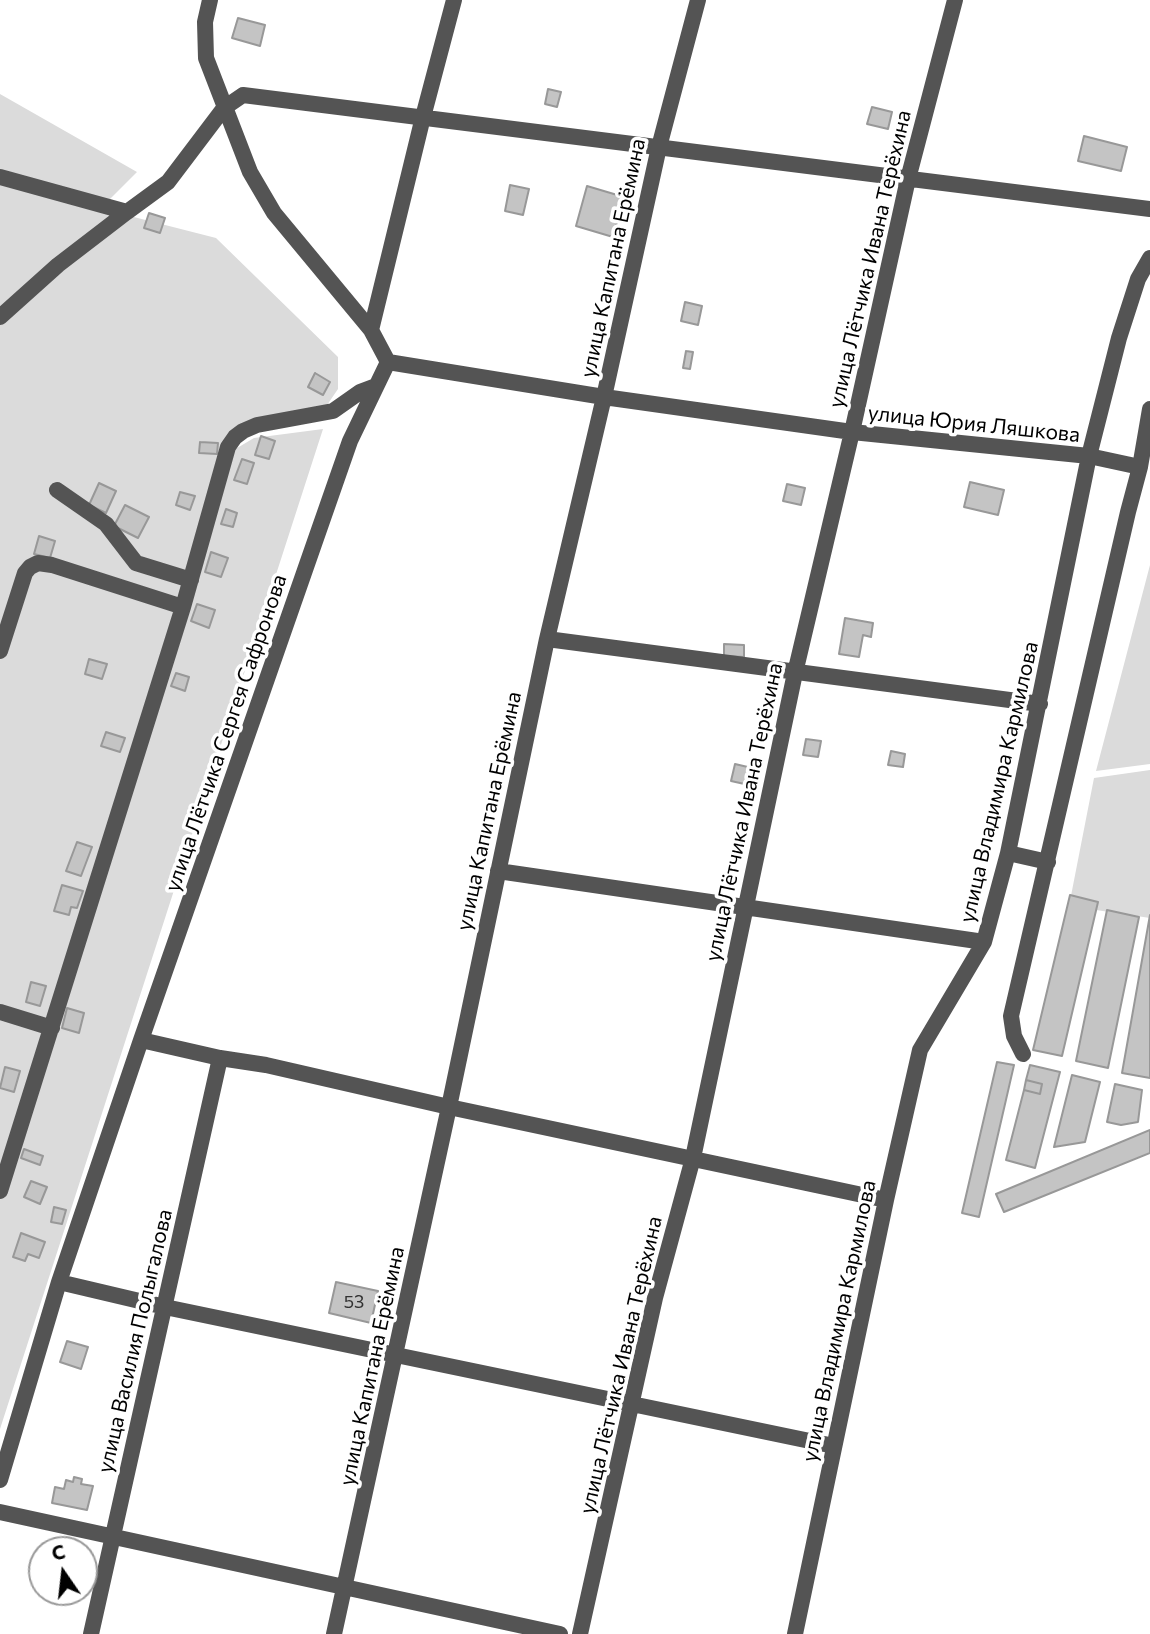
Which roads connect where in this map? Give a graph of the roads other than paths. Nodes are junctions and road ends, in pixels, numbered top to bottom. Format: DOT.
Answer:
graph roads {
  1 [pos="210,0"];
  2 [pos="454,0"];
  3 [pos="698,0"];
  4 [pos="955,0"];
  5 [pos="224,107"];
  6 [pos="423,117"];
  7 [pos="659,147"];
  8 [pos="0,177"];
  9 [pos="908,179"];
  10 [pos="1150,209"];
  11 [pos="127,212"];
  12 [pos="1150,258"];
  13 [pos="0,317"];
  14 [pos="371,330"];
  15 [pos="388,362"];
  16 [pos="376,386"];
  17 [pos="604,397"];
  18 [pos="1150,409"];
  19 [pos="852,432"];
  20 [pos="1089,456"];
  21 [pos="1140,467"];
  22 [pos="57,490"];
  23 [pos="191,580"];
  24 [pos="183,607"];
  25 [pos="547,639"];
  26 [pos="2,640"];
  27 [pos="795,673"];
  28 [pos="1040,704"];
  29 [pos="1008,853"];
  30 [pos="1048,862"];
  31 [pos="498,871"];
  32 [pos="745,906"];
  33 [pos="984,942"];
  34 [pos="0,1012"];
  35 [pos="52,1028"];
  36 [pos="141,1040"];
  37 [pos="1023,1054"];
  38 [pos="220,1058"];
  39 [pos="449,1107"];
  40 [pos="693,1158"];
  41 [pos="0,1191"];
  42 [pos="886,1200"];
  43 [pos="59,1282"];
  44 [pos="165,1307"];
  45 [pos="396,1354"];
  46 [pos="631,1404"];
  47 [pos="834,1446"];
  48 [pos="0,1480"];
  49 [pos="0,1512"];
  50 [pos="112,1538"];
  51 [pos="345,1588"];
  52 [pos="91,1634"];
  53 [pos="334,1634"];
  54 [pos="560,1634"];
  55 [pos="580,1634"];
  56 [pos="795,1634"];
  1 -- 5 [label="street"];
  2 -- 6 [label="street"];
  3 -- 7 [label="street, улица Капитана Ерёмина"];
  4 -- 9 [label="street, улица Лётчика Ивана Терёхина"];
  5 -- 6 [label="street"];
  5 -- 11 [label="street"];
  5 -- 14 [label="street"];
  6 -- 7 [label="street"];
  6 -- 14 [label="street"];
  7 -- 9 [label="street"];
  7 -- 17 [label="street, улица Капитана Ерёмина"];
  8 -- 11 [label="street"];
  9 -- 10 [label="street"];
  9 -- 19 [label="street, улица Лётчика Ивана Терёхина"];
  11 -- 13 [label="street"];
  12 -- 20 [label="street, улица Владимира Кармилова"];
  14 -- 15 [label="street"];
  15 -- 16 [label="street, улица Лётчика Сергея Сафронова"];
  15 -- 17 [label="street, улица Юрия Ляшкова"];
  16 -- 23 [label="street"];
  16 -- 36 [label="street, улица Лётчика Сергея Сафронова"];
  17 -- 19 [label="street, улица Юрия Ляшкова"];
  17 -- 25 [label="street, улица Капитана Ерёмина"];
  18 -- 21 [label="street"];
  19 -- 20 [label="street, улица Юрия Ляшкова"];
  19 -- 27 [label="street, улица Лётчика Ивана Терёхина"];
  20 -- 21 [label="street, улица Юрия Ляшкова"];
  20 -- 28 [label="street, улица Владимира Кармилова"];
  21 -- 30 [label="street"];
  22 -- 23 [label="street"];
  23 -- 24 [label="street"];
  24 -- 26 [label="street"];
  24 -- 35 [label="street"];
  25 -- 27 [label="street"];
  25 -- 31 [label="street, улица Капитана Ерёмина"];
  27 -- 28 [label="street"];
  27 -- 32 [label="street, улица Лётчика Ивана Терёхина"];
  28 -- 29 [label="street, улица Владимира Кармилова"];
  29 -- 30 [label="street"];
  29 -- 33 [label="street, улица Владимира Кармилова"];
  30 -- 37 [label="street"];
  31 -- 32 [label="street"];
  31 -- 39 [label="street, улица Капитана Ерёмина"];
  32 -- 33 [label="street"];
  32 -- 40 [label="street, улица Лётчика Ивана Терёхина"];
  33 -- 42 [label="street, улица Владимира Кармилова"];
  34 -- 35 [label="street"];
  35 -- 41 [label="street"];
  36 -- 38 [label="street"];
  36 -- 43 [label="street, улица Лётчика Сергея Сафронова"];
  38 -- 39 [label="street"];
  38 -- 44 [label="street, улица Василия Полыгалова"];
  39 -- 40 [label="street"];
  39 -- 45 [label="street, улица Капитана Ерёмина"];
  40 -- 42 [label="street"];
  40 -- 46 [label="street, улица Лётчика Ивана Терёхина"];
  42 -- 47 [label="street, улица Владимира Кармилова"];
  43 -- 44 [label="street"];
  43 -- 48 [label="street, улица Лётчика Сергея Сафронова"];
  44 -- 45 [label="street"];
  44 -- 50 [label="street, улица Василия Полыгалова"];
  45 -- 46 [label="street"];
  45 -- 51 [label="street, улица Капитана Ерёмина"];
  46 -- 47 [label="street"];
  46 -- 55 [label="street, улица Лётчика Ивана Терёхина"];
  47 -- 56 [label="street, улица Владимира Кармилова"];
  49 -- 50 [label="street"];
  50 -- 51 [label="street"];
  50 -- 52 [label="street, улица Василия Полыгалова"];
  51 -- 53 [label="street, улица Капитана Ерёмина"];
  51 -- 54 [label="street"];
}
